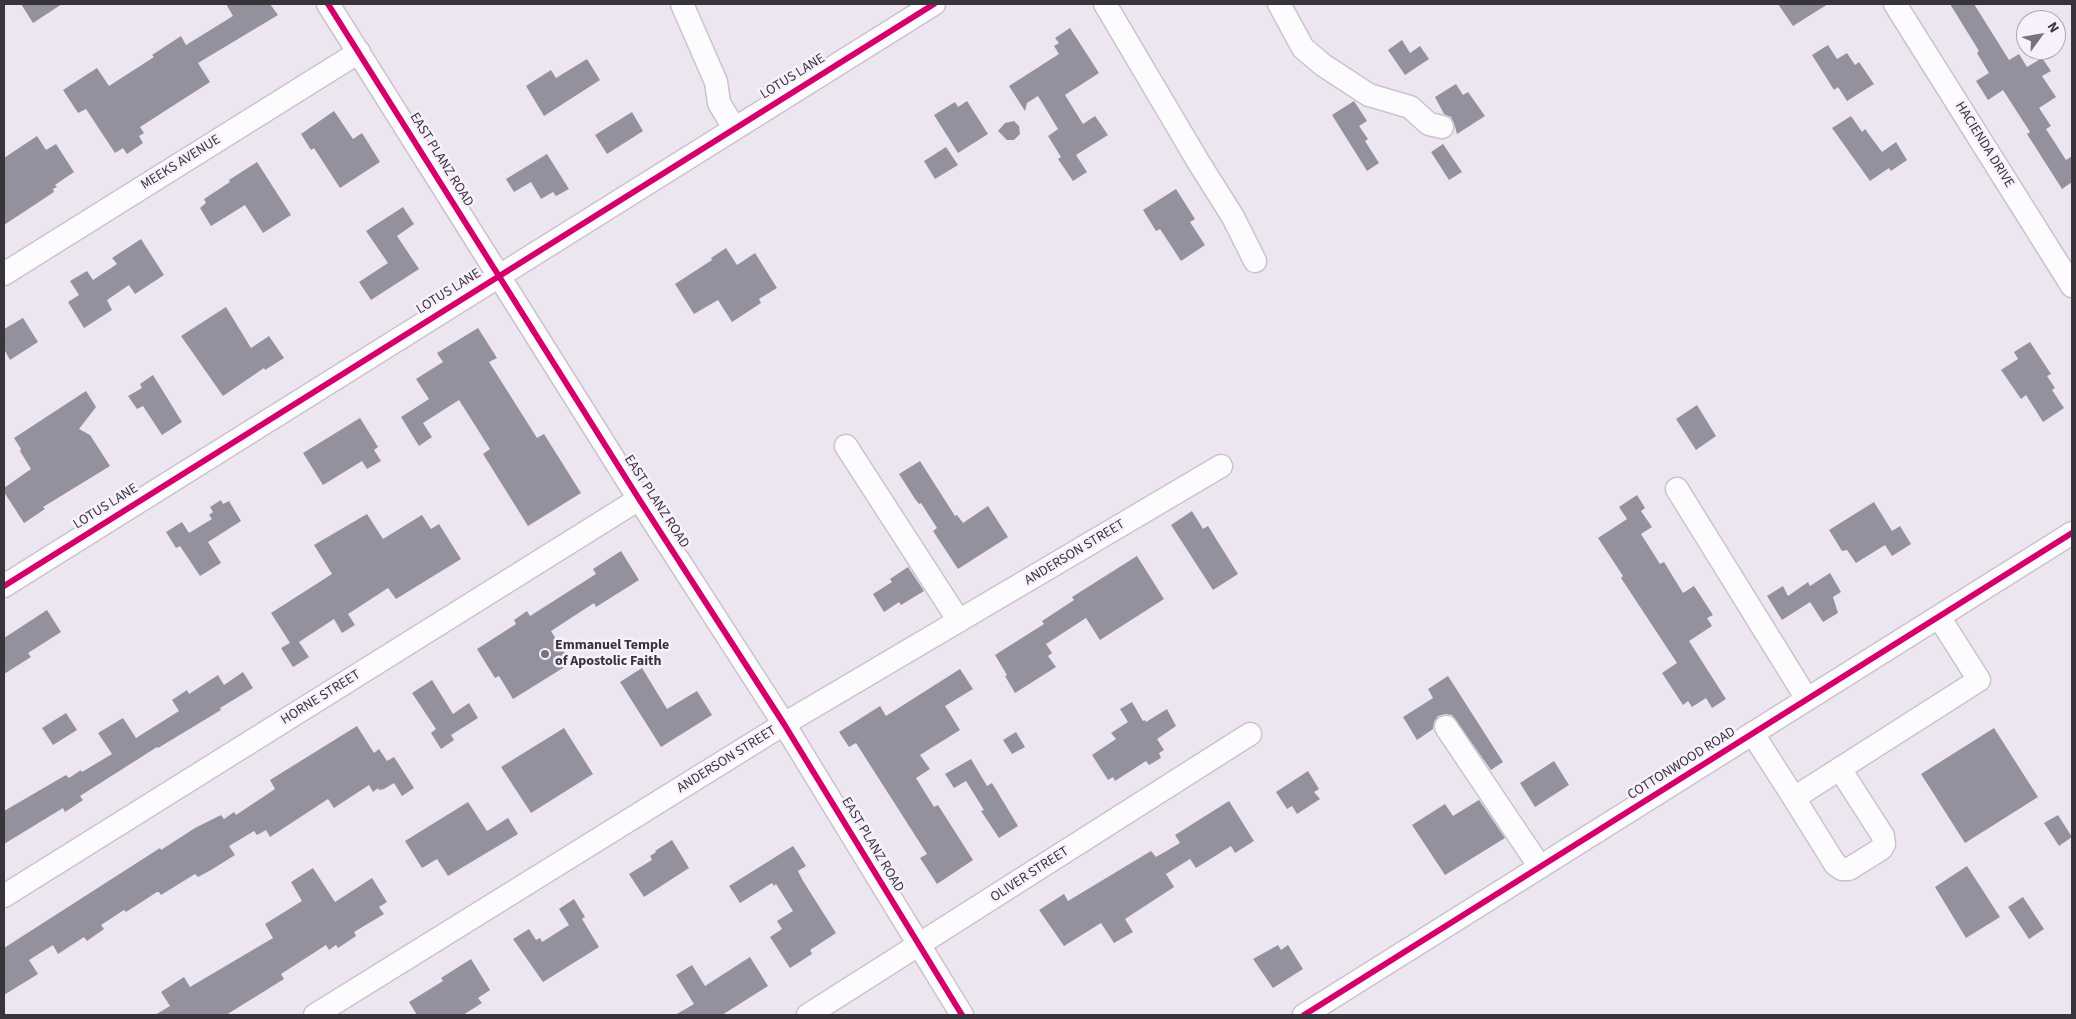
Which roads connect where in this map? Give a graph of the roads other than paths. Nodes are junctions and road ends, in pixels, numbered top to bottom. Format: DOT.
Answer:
graph roads {
  1 [pos="328,4"];
  2 [pos="682,4"];
  3 [pos="934,4"];
  4 [pos="1105,4"];
  5 [pos="1279,4"];
  6 [pos="1895,4"];
  7 [pos="359,52"];
  8 [pos="1442,127"];
  9 [pos="734,128"];
  10 [pos="1255,261"];
  11 [pos="4,274"];
  12 [pos="499,276"];
  13 [pos="2072,286"];
  14 [pos="846,446"];
  15 [pos="1221,466"];
  16 [pos="1677,489"];
  17 [pos="639,499"];
  18 [pos="2072,533"];
  19 [pos="4,586"];
  20 [pos="1939,617"];
  21 [pos="959,621"];
  22 [pos="1808,699"];
  23 [pos="784,724"];
  24 [pos="1446,727"];
  25 [pos="1250,734"];
  26 [pos="1752,734"];
  27 [pos="1840,769"];
  28 [pos="1794,798"];
  29 [pos="1540,867"];
  30 [pos="4,896"];
  31 [pos="918,946"];
  32 [pos="315,1015"];
  33 [pos="808,1015"];
  34 [pos="962,1015"];
  35 [pos="1304,1015"];
  1 -- 7 [label="street, EAST PLANZ ROAD"];
  2 -- 9 [label="street"];
  3 -- 9 [label="street, LOTUS LANE"];
  4 -- 10 [label="street"];
  5 -- 8 [label="street"];
  6 -- 13 [label="street, HACIENDA DRIVE"];
  7 -- 11 [label="street, MEEKS AVENUE"];
  7 -- 12 [label="street, EAST PLANZ ROAD"];
  9 -- 12 [label="street, LOTUS LANE"];
  12 -- 17 [label="street, EAST PLANZ ROAD"];
  12 -- 19 [label="street, LOTUS LANE"];
  14 -- 21 [label="street"];
  15 -- 21 [label="street, ANDERSON STREET"];
  16 -- 22 [label="street"];
  17 -- 23 [label="street, EAST PLANZ ROAD"];
  17 -- 30 [label="street, HORNE STREET"];
  18 -- 20 [label="street, COTTONWOOD ROAD"];
  20 -- 22 [label="street, COTTONWOOD ROAD"];
  20 -- 27 [label="street"];
  21 -- 23 [label="street, ANDERSON STREET"];
  22 -- 26 [label="street, COTTONWOOD ROAD"];
  23 -- 31 [label="street, EAST PLANZ ROAD"];
  23 -- 32 [label="street, ANDERSON STREET"];
  24 -- 29 [label="street"];
  25 -- 31 [label="street, OLIVER STREET"];
  26 -- 28 [label="street"];
  26 -- 29 [label="street, COTTONWOOD ROAD"];
  27 -- 28 [label="street"];
  27 -- 28 [label="street"];
  29 -- 35 [label="street, COTTONWOOD ROAD"];
  31 -- 33 [label="street, OLIVER STREET"];
  31 -- 34 [label="street, EAST PLANZ ROAD"];
}
